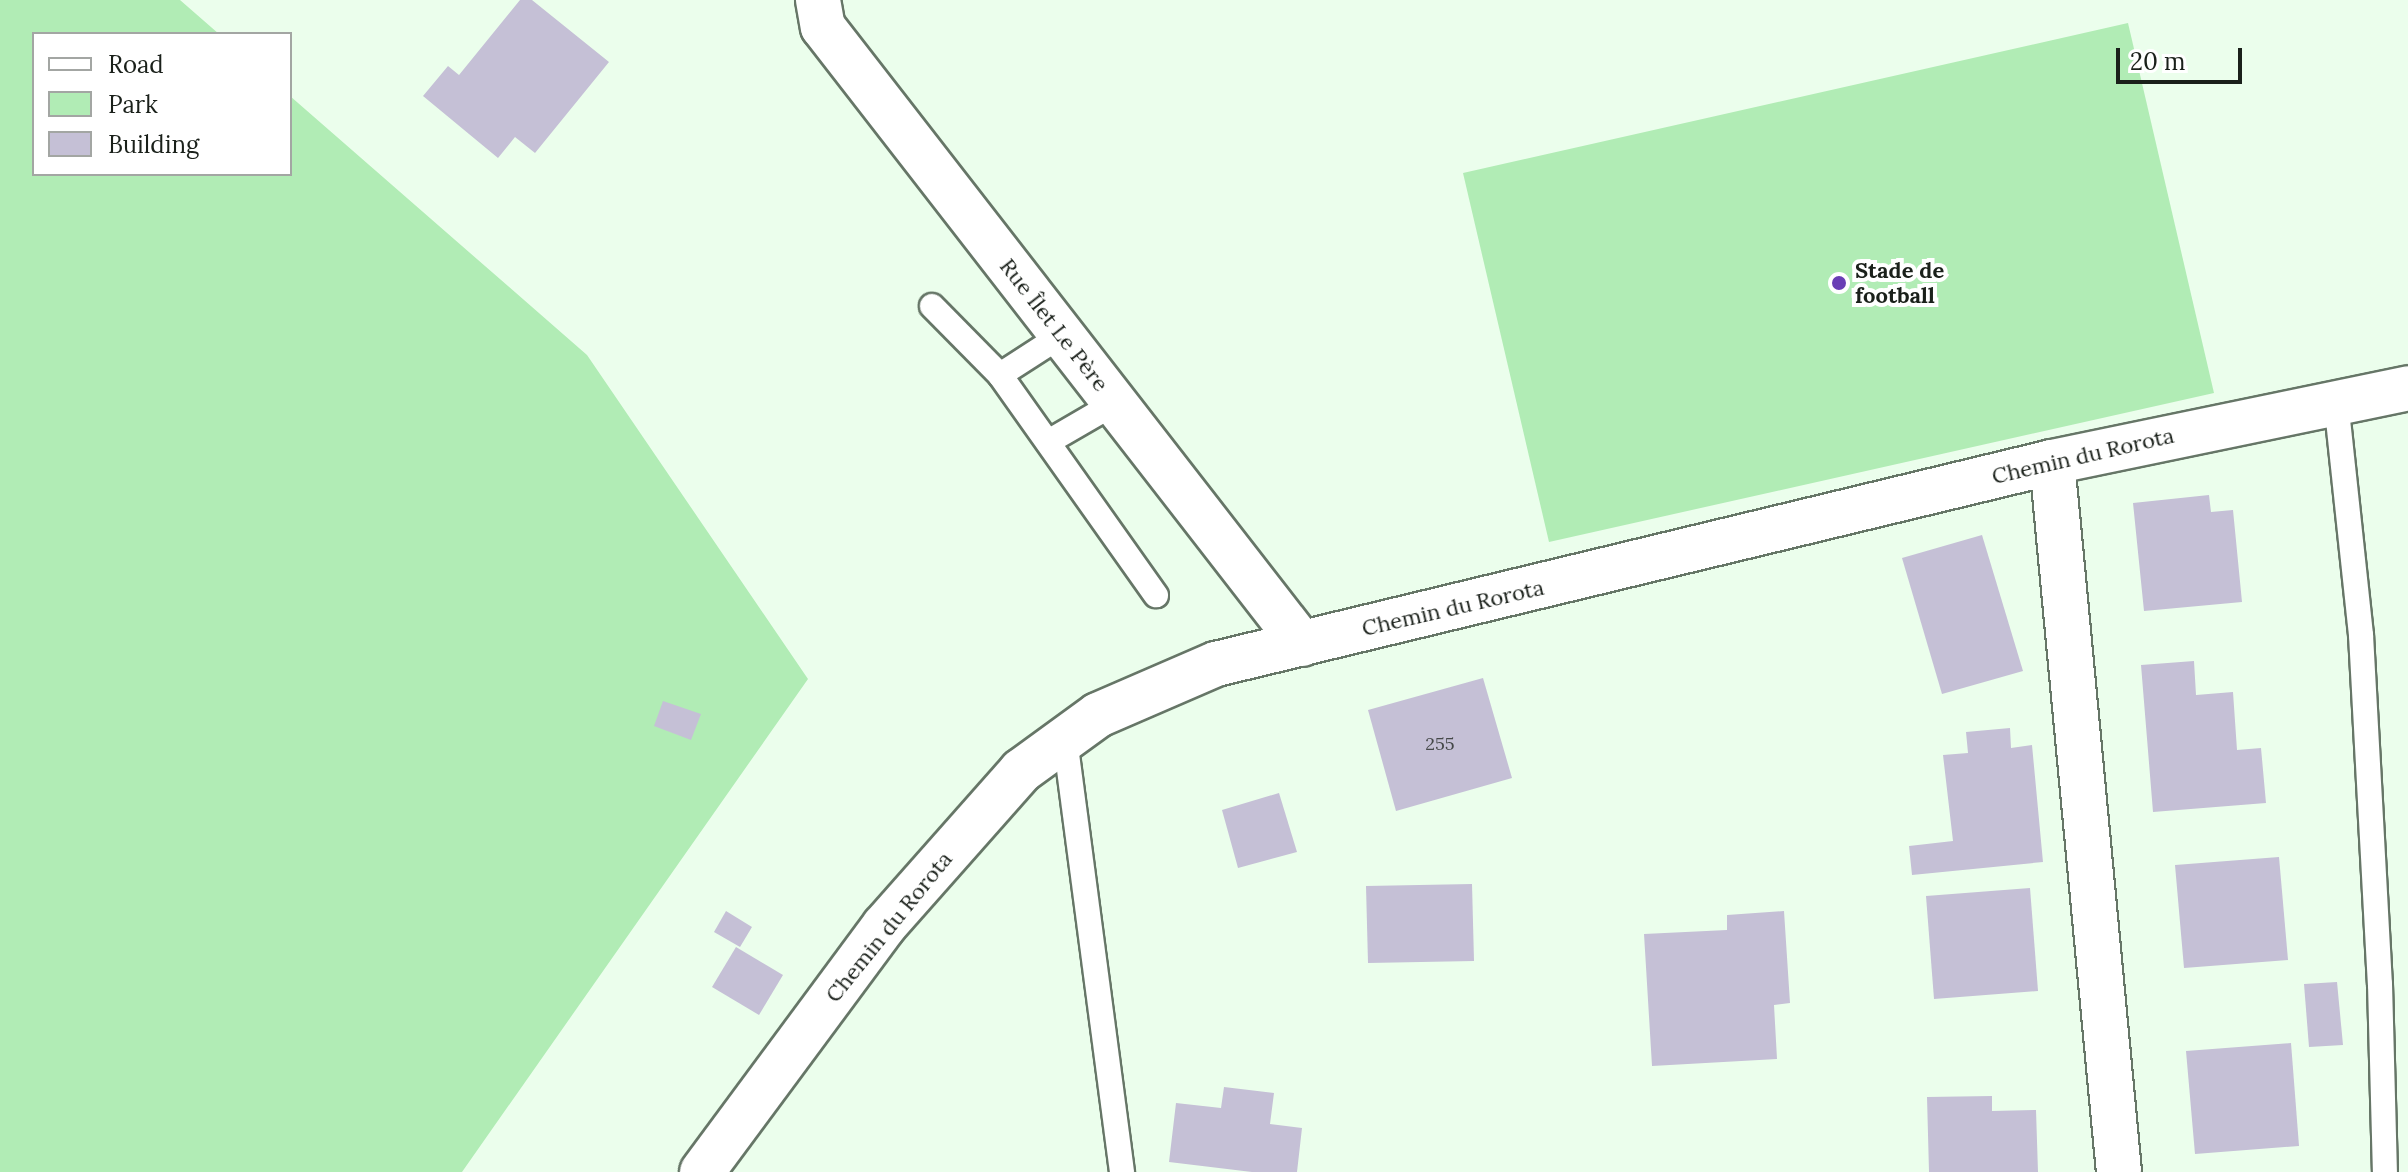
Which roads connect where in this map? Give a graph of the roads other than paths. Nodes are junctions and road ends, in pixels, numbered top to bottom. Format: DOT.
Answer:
graph roads {
  1 [pos="818,0"];
  2 [pos="932,306"];
  3 [pos="1062,335"];
  4 [pos="1000,375"];
  5 [pos="2408,388"];
  6 [pos="2336,401"];
  7 [pos="1115,403"];
  8 [pos="1048,442"];
  9 [pos="2052,462"];
  10 [pos="1156,595"];
  11 [pos="1302,644"];
  12 [pos="1065,739"];
  13 [pos="702,1172"];
  14 [pos="1122,1172"];
  15 [pos="2119,1172"];
  16 [pos="2385,1172"];
  1 -- 3 [label="street, Rue Îlet Le Père"];
  2 -- 4 [label="lane"];
  3 -- 4 [label="lane"];
  3 -- 7 [label="street, Rue Îlet Le Père"];
  4 -- 8 [label="lane"];
  5 -- 6 [label="street, Chemin du Rorota"];
  6 -- 9 [label="street, Chemin du Rorota"];
  6 -- 16 [label="lane"];
  7 -- 8 [label="lane"];
  7 -- 11 [label="street, Rue Îlet Le Père"];
  8 -- 10 [label="lane"];
  9 -- 11 [label="street, Chemin du Rorota"];
  9 -- 15 [label="street"];
  11 -- 12 [label="street, Chemin du Rorota"];
  12 -- 13 [label="street, Chemin du Rorota"];
  12 -- 14 [label="lane"];
}
